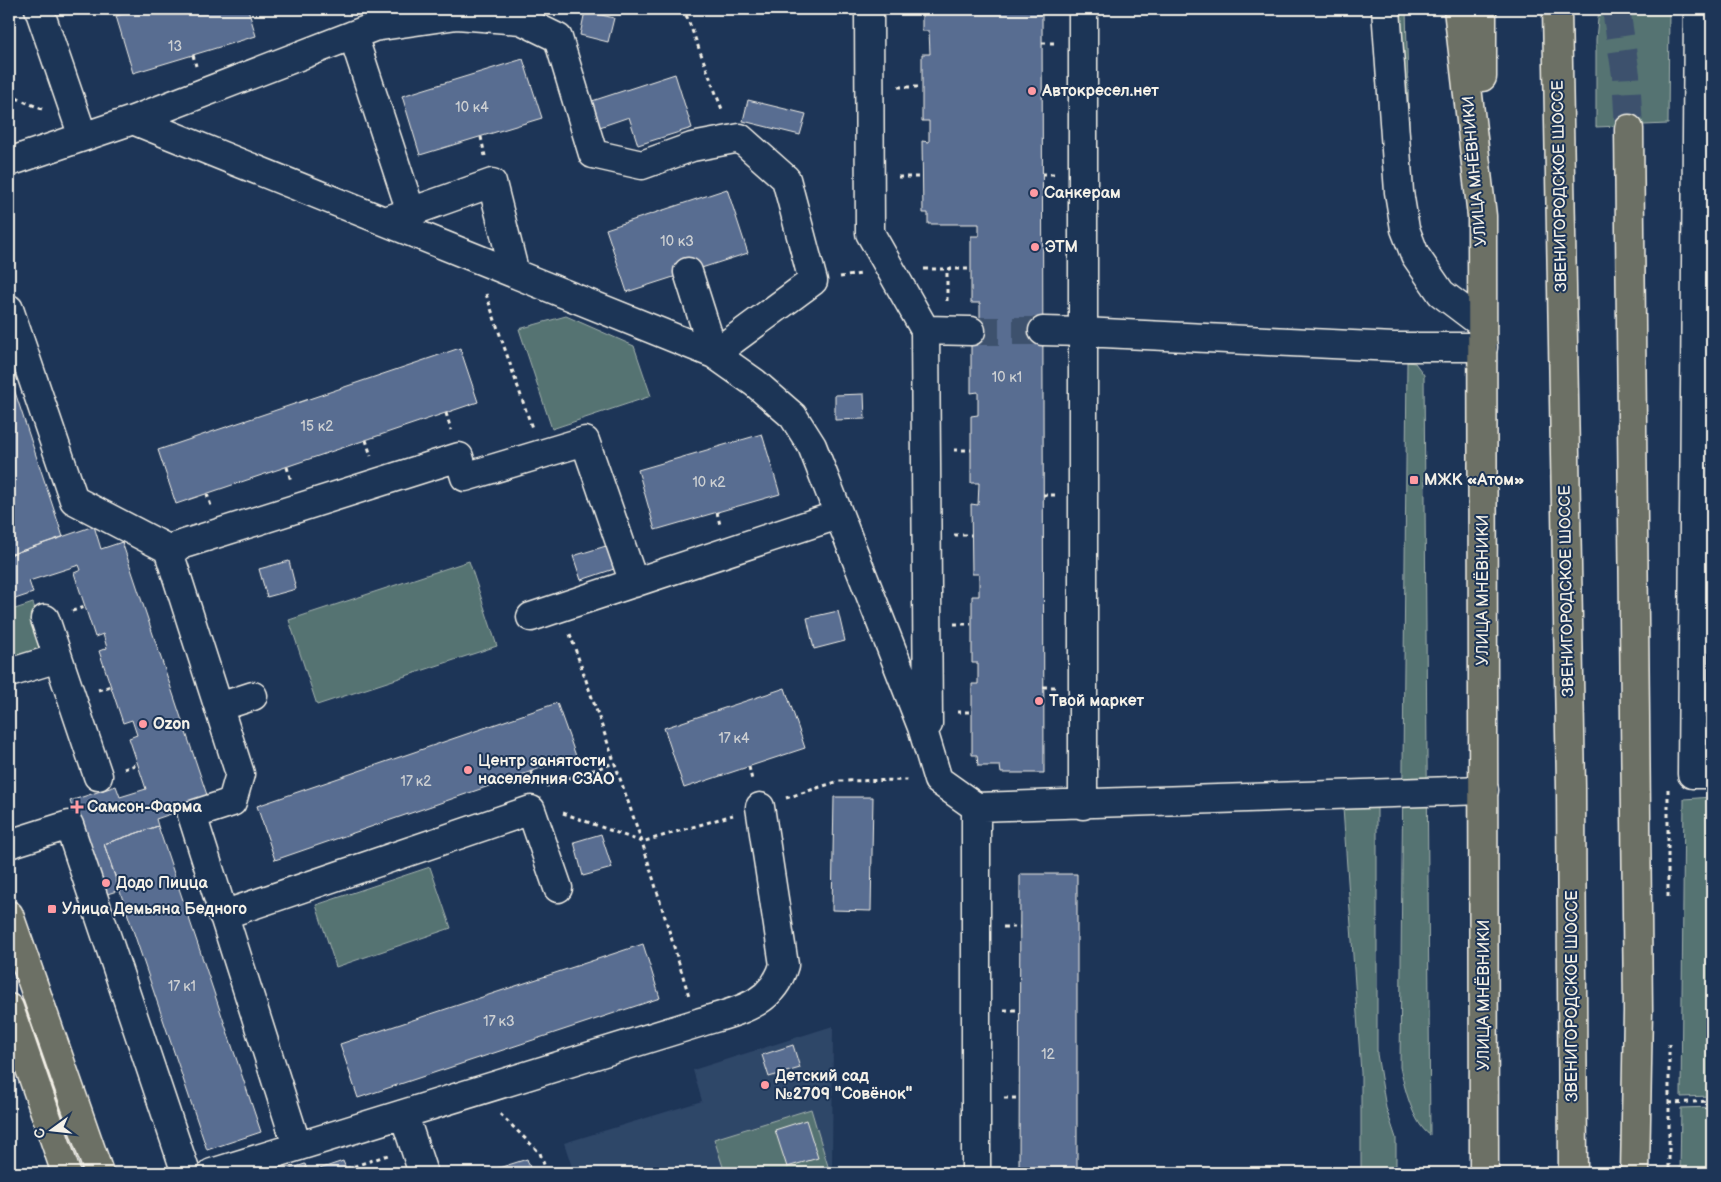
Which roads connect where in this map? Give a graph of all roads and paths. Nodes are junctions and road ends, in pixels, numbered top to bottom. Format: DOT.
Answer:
graph roads {
  1 [pos="39,9"];
  2 [pos="681,9"];
  3 [pos="869,9"];
  4 [pos="1082,9"];
  5 [pos="1386,9"];
  6 [pos="1458,9"];
  7 [pos="1482,9"];
  8 [pos="1557,9"];
  9 [pos="1698,9"];
  10 [pos="353,35"];
  11 [pos="133,120"];
  12 [pos="1629,128"];
  13 [pos="83,137"];
  14 [pos="740,138"];
  15 [pos="9,162"];
  16 [pos="411,212"];
  17 [pos="1482,216"];
  18 [pos="385,222"];
  19 [pos="474,257"];
  20 [pos="688,272"];
  21 [pos="515,274"];
  22 [pos="9,309"];
  23 [pos="925,330"];
  24 [pos="971,331"];
  25 [pos="1042,332"];
  26 [pos="1083,332"];
  27 [pos="1482,335"];
  28 [pos="714,354"];
  29 [pos="945,450"];
  30 [pos="971,450"];
  31 [pos="541,454"];
  32 [pos="838,515"];
  33 [pos="944,535"];
  34 [pos="971,535"];
  35 [pos="168,549"];
  36 [pos="634,583"];
  37 [pos="562,607"];
  38 [pos="531,617"];
  39 [pos="45,619"];
  40 [pos="58,658"];
  41 [pos="9,673"];
  42 [pos="253,696"];
  43 [pos="220,707"];
  44 [pos="922,728"];
  45 [pos="1712,774"];
  46 [pos="98,776"];
  47 [pos="1484,790"];
  48 [pos="1083,805"];
  49 [pos="976,806"];
  50 [pos="760,807"];
  51 [pos="9,844"];
  52 [pos="558,888"];
  53 [pos="9,915"];
  54 [pos="224,915"];
  55 [pos="9,1008"];
  56 [pos="698,1022"];
  57 [pos="478,1092"];
  58 [pos="1712,1102"];
  59 [pos="1669,1103"];
  60 [pos="404,1115"];
  61 [pos="296,1146"];
  62 [pos="415,1146"];
  63 [pos="346,1169"];
  64 [pos="66,1173"];
  65 [pos="99,1173"];
  66 [pos="186,1173"];
  67 [pos="212,1173"];
  68 [pos="423,1173"];
  69 [pos="547,1173"];
  70 [pos="976,1173"];
  71 [pos="1484,1173"];
  72 [pos="1573,1173"];
  73 [pos="1635,1173"];
  1 -- 13 [label="lane"];
  2 -- 14 [label="path"];
  3 -- 23 [label="lane"];
  4 -- 26 [label="lane"];
  5 -- 27 [label="lane"];
  6 -- 17 [label="main road, УЛИЦА МНЁВНИКИ"];
  7 -- 17 [label="main road"];
  8 -- 72 [label="main road, ЗВЕНИГОРОДСКОЕ ШОССЕ"];
  9 -- 45 [label="lane"];
  10 -- 11 [label="lane"];
  10 -- 14 [label="lane"];
  10 -- 16 [label="lane"];
  11 -- 13 [label="lane"];
  11 -- 18 [label="lane"];
  12 -- 73 [label="main road"];
  13 -- 15 [label="lane"];
  14 -- 28 [label="lane"];
  16 -- 18 [label="lane"];
  16 -- 21 [label="lane"];
  17 -- 27 [label="main road, УЛИЦА МНЁВНИКИ"];
  18 -- 19 [label="lane"];
  19 -- 21 [label="lane"];
  19 -- 31 [label="path"];
  20 -- 28 [label="lane"];
  21 -- 28 [label="lane"];
  22 -- 35 [label="lane"];
  23 -- 24 [label="lane"];
  23 -- 44 [label="lane"];
  25 -- 26 [label="lane"];
  26 -- 27 [label="lane"];
  26 -- 48 [label="lane"];
  27 -- 47 [label="main road, УЛИЦА МНЁВНИКИ"];
  28 -- 32 [label="lane"];
  29 -- 30 [label="path"];
  31 -- 35 [label="lane"];
  31 -- 36 [label="lane"];
  32 -- 36 [label="lane"];
  32 -- 44 [label="lane"];
  33 -- 34 [label="path"];
  35 -- 43 [label="lane"];
  36 -- 37 [label="lane"];
  37 -- 38 [label="lane"];
  37 -- 56 [label="path"];
  39 -- 40 [label="lane"];
  40 -- 41 [label="lane"];
  40 -- 46 [label="lane"];
  42 -- 43 [label="lane"];
  43 -- 54 [label="lane"];
  44 -- 49 [label="lane"];
  47 -- 48 [label="lane"];
  47 -- 71 [label="main road, УЛИЦА МНЁВНИКИ"];
  48 -- 49 [label="lane"];
  49 -- 70 [label="lane"];
  50 -- 56 [label="lane"];
  51 -- 66 [label="lane"];
  52 -- 54 [label="lane"];
  53 -- 65 [label="main road"];
  54 -- 61 [label="lane"];
  55 -- 64 [label="main road"];
  56 -- 57 [label="lane"];
  57 -- 60 [label="lane"];
  57 -- 69 [label="path"];
  58 -- 59 [label="path"];
  60 -- 61 [label="lane"];
  60 -- 62 [label="lane"];
  61 -- 67 [label="lane"];
  62 -- 63 [label="path"];
  62 -- 68 [label="lane"];
}
